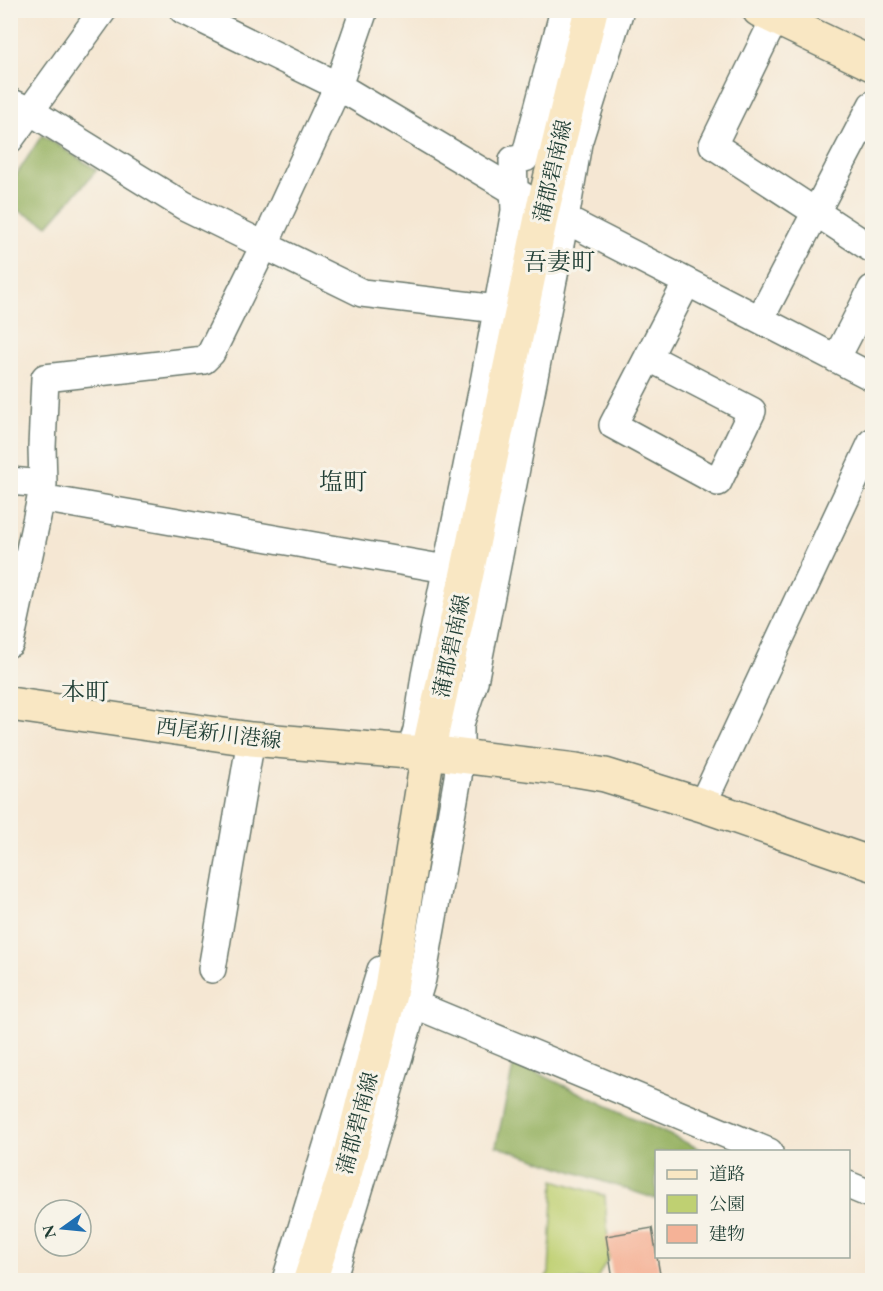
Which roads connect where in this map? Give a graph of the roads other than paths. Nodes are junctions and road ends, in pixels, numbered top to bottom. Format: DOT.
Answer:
graph roads {
  1 [pos="103,10"];
  2 [pos="183,10"];
  3 [pos="364,10"];
  4 [pos="564,10"];
  5 [pos="591,10"];
  6 [pos="620,10"];
  7 [pos="767,14"];
  8 [pos="873,64"];
  9 [pos="338,86"];
  10 [pos="873,105"];
  11 [pos="20,106"];
  12 [pos="10,139"];
  13 [pos="514,190"];
  14 [pos="816,212"];
  15 [pos="554,213"];
  16 [pos="264,246"];
  17 [pos="873,249"];
  18 [pos="687,282"];
  19 [pos="873,289"];
  20 [pos="509,314"];
  21 [pos="760,319"];
  22 [pos="648,357"];
  23 [pos="836,359"];
  24 [pos="873,377"];
  25 [pos="873,442"];
  26 [pos="10,481"];
  27 [pos="42,491"];
  28 [pos="457,571"];
  29 [pos="10,643"];
  30 [pos="10,704"];
  31 [pos="251,739"];
  32 [pos="418,752"];
  33 [pos="460,756"];
  34 [pos="702,805"];
  35 [pos="873,864"];
  36 [pos="212,969"];
  37 [pos="402,999"];
  38 [pos="764,1150"];
  39 [pos="850,1185"];
  40 [pos="873,1194"];
  41 [pos="286,1281"];
  42 [pos="310,1281"];
  43 [pos="332,1281"];
  1 -- 11 [label="street"];
  2 -- 9 [label="street"];
  3 -- 9 [label="street"];
  4 -- 13 [label="street"];
  5 -- 15 [label="main road, 蒲郡碧南線"];
  6 -- 15 [label="street"];
  7 -- 8 [label="main road"];
  7 -- 14 [label="street"];
  9 -- 13 [label="street"];
  9 -- 16 [label="street"];
  10 -- 14 [label="street"];
  11 -- 12 [label="street"];
  11 -- 16 [label="street"];
  13 -- 15 [label="street"];
  13 -- 20 [label="street"];
  14 -- 17 [label="street"];
  14 -- 21 [label="street"];
  15 -- 18 [label="street"];
  15 -- 20 [label="main road, 蒲郡碧南線"];
  15 -- 33 [label="street"];
  16 -- 20 [label="street"];
  16 -- 27 [label="street"];
  18 -- 21 [label="street"];
  18 -- 22 [label="street"];
  19 -- 23 [label="street"];
  20 -- 28 [label="main road, 蒲郡碧南線"];
  21 -- 23 [label="street"];
  22 -- 22 [label="street"];
  23 -- 24 [label="street"];
  25 -- 34 [label="street"];
  26 -- 27 [label="street"];
  27 -- 28 [label="street"];
  27 -- 29 [label="street"];
  28 -- 32 [label="main road, 蒲郡碧南線"];
  30 -- 31 [label="main road, 西尾新川港線"];
  31 -- 32 [label="main road, 西尾新川港線"];
  31 -- 36 [label="street"];
  32 -- 33 [label="main road, 西尾新川港線"];
  32 -- 37 [label="main road, 蒲郡碧南線"];
  32 -- 41 [label="street"];
  33 -- 34 [label="main road, 西尾新川港線"];
  33 -- 37 [label="street"];
  34 -- 35 [label="main road, 西尾新川港線"];
  37 -- 38 [label="street"];
  37 -- 42 [label="main road, 蒲郡碧南線"];
  37 -- 43 [label="street"];
  39 -- 40 [label="street"];
}
